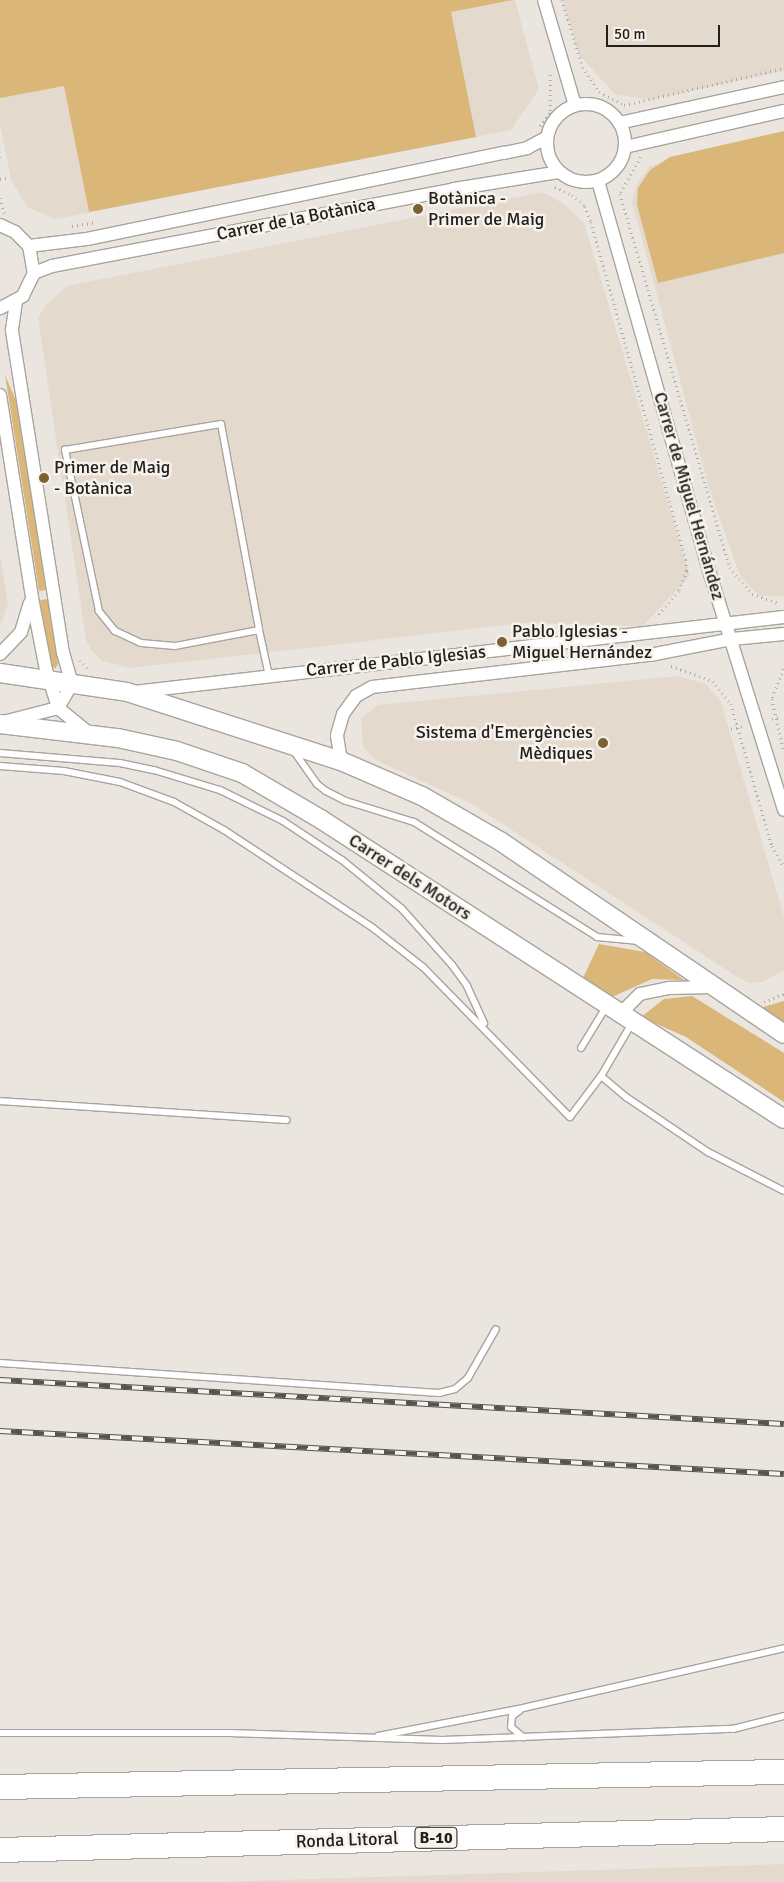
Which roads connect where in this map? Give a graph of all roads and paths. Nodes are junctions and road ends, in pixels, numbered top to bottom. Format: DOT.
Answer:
graph roads {
  1 [pos="544,0"];
  2 [pos="562,0"];
  3 [pos="784,68"];
  4 [pos="550,76"];
  5 [pos="784,87"];
  6 [pos="575,105"];
  7 [pos="784,111"];
  8 [pos="620,123"];
  9 [pos="542,135"];
  10 [pos="625,147"];
  11 [pos="646,151"];
  12 [pos="559,172"];
  13 [pos="6,178"];
  14 [pos="0,180"];
  15 [pos="598,181"];
  16 [pos="549,185"];
  17 [pos="1,224"];
  18 [pos="29,246"];
  19 [pos="34,273"];
  20 [pos="16,302"];
  21 [pos="0,308"];
  22 [pos="0,395"];
  23 [pos="32,598"];
  24 [pos="784,603"];
  25 [pos="784,617"];
  26 [pos="649,620"];
  27 [pos="727,623"];
  28 [pos="259,630"];
  29 [pos="784,634"];
  30 [pos="732,639"];
  31 [pos="0,654"];
  32 [pos="667,665"];
  33 [pos="784,669"];
  34 [pos="0,673"];
  35 [pos="269,676"];
  36 [pos="49,680"];
  37 [pos="72,684"];
  38 [pos="127,692"];
  39 [pos="58,708"];
  40 [pos="781,716"];
  41 [pos="773,718"];
  42 [pos="0,723"];
  43 [pos="743,726"];
  44 [pos="737,727"];
  45 [pos="731,728"];
  46 [pos="89,733"];
  47 [pos="290,746"];
  48 [pos="784,752"];
  49 [pos="0,754"];
  50 [pos="341,760"];
  51 [pos="0,766"];
  52 [pos="784,810"];
  53 [pos="784,867"];
  54 [pos="648,941"];
  55 [pos="711,987"];
  56 [pos="784,994"];
  57 [pos="756,1003"];
  58 [pos="619,1015"];
  59 [pos="486,1028"];
  60 [pos="784,1034"];
  61 [pos="581,1048"];
  62 [pos="601,1076"];
  63 [pos="0,1101"];
  64 [pos="757,1104"];
  65 [pos="784,1112"];
  66 [pos="286,1120"];
  67 [pos="784,1120"];
  68 [pos="784,1192"];
  69 [pos="496,1329"];
  70 [pos="0,1363"];
  71 [pos="784,1648"];
  72 [pos="523,1708"];
  73 [pos="784,1716"];
  74 [pos="0,1733"];
  75 [pos="527,1738"];
  76 [pos="365,1739"];
  77 [pos="784,1772"];
  78 [pos="0,1787"];
  79 [pos="784,1829"];
  80 [pos="0,1850"];
  1 -- 6 [label="street"];
  2 -- 3 [label="path"];
  4 -- 9 [label="path"];
  5 -- 8 [label="street"];
  6 -- 8 [label="street"];
  6 -- 9 [label="street"];
  7 -- 10 [label="street"];
  8 -- 10 [label="street"];
  9 -- 12 [label="street"];
  9 -- 18 [label="street, Carrer de la Botànica"];
  10 -- 15 [label="street"];
  11 -- 24 [label="path"];
  12 -- 15 [label="street"];
  12 -- 19 [label="street, Carrer de la Botànica"];
  13 -- 14 [label="path"];
  15 -- 27 [label="street, Carrer de Miguel Hernández"];
  16 -- 26 [label="path"];
  17 -- 18 [label="street"];
  18 -- 19 [label="street"];
  19 -- 20 [label="street"];
  20 -- 21 [label="street"];
  20 -- 37 [label="street"];
  22 -- 23 [label="street"];
  23 -- 31 [label="street"];
  23 -- 36 [label="street"];
  25 -- 27 [label="street, Carrer de Pablo Iglesias"];
  27 -- 30 [label="street, Carrer de Miguel Hernández"];
  27 -- 35 [label="street, Carrer de Pablo Iglesias"];
  28 -- 28 [label="lane"];
  28 -- 35 [label="lane"];
  29 -- 30 [label="street, Carrer de Pablo Iglesias"];
  30 -- 50 [label="street, Carrer de Pablo Iglesias"];
  30 -- 52 [label="street, Carrer de Miguel Hernández"];
  32 -- 44 [label="path"];
  33 -- 41 [label="path"];
  34 -- 36 [label="street"];
  35 -- 38 [label="street, Carrer de Pablo Iglesias"];
  36 -- 37 [label="street"];
  36 -- 39 [label="street"];
  37 -- 38 [label="street"];
  37 -- 39 [label="street"];
  38 -- 47 [label="street"];
  39 -- 42 [label="street"];
  39 -- 46 [label="street"];
  40 -- 41 [label="path"];
  41 -- 48 [label="path"];
  42 -- 46 [label="street, Carrer dels Motors"];
  43 -- 44 [label="path"];
  44 -- 45 [label="path"];
  44 -- 53 [label="path"];
  46 -- 58 [label="street, Carrer dels Motors"];
  47 -- 50 [label="street"];
  47 -- 54 [label="lane, Carrer dels Motors"];
  49 -- 59 [label="lane"];
  50 -- 54 [label="street"];
  51 -- 59 [label="lane"];
  54 -- 55 [label="street"];
  55 -- 58 [label="street"];
  55 -- 60 [label="street"];
  56 -- 57 [label="path"];
  58 -- 61 [label="lane"];
  58 -- 62 [label="lane"];
  58 -- 64 [label="street, Carrer dels Motors"];
  59 -- 62 [label="lane"];
  62 -- 68 [label="lane"];
  63 -- 66 [label="lane"];
  64 -- 65 [label="street"];
  64 -- 67 [label="street, Carrer dels Motors"];
  69 -- 70 [label="lane"];
  71 -- 72 [label="lane"];
  72 -- 75 [label="lane"];
  72 -- 76 [label="lane"];
  73 -- 75 [label="lane"];
  74 -- 76 [label="lane"];
  75 -- 76 [label="lane"];
  77 -- 78 [label="highway"];
  79 -- 80 [label="highway, Ronda Litoral / B-10"];
}
